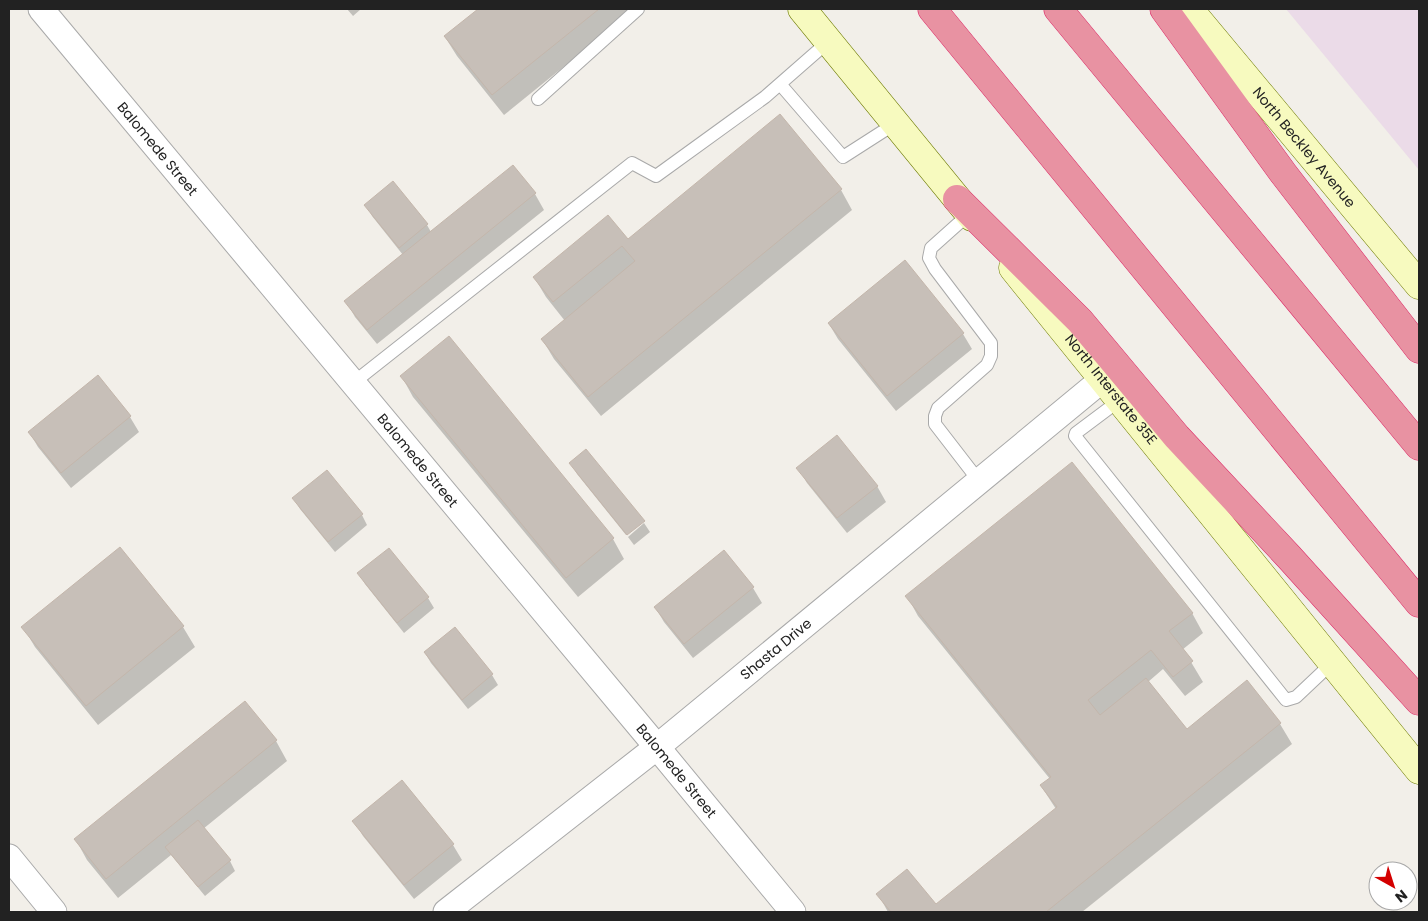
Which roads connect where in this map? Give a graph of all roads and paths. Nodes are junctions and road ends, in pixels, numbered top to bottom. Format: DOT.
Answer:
graph roads {
  1 [pos="41,9"];
  2 [pos="638,9"];
  3 [pos="802,9"];
  4 [pos="932,9"];
  5 [pos="1058,9"];
  6 [pos="1164,9"];
  7 [pos="1189,9"];
  8 [pos="829,41"];
  9 [pos="780,84"];
  10 [pos="538,99"];
  11 [pos="896,123"];
  12 [pos="963,207"];
  13 [pos="1419,285"];
  14 [pos="1419,350"];
  15 [pos="353,383"];
  16 [pos="1111,389"];
  17 [pos="1419,446"];
  18 [pos="979,481"];
  19 [pos="1419,603"];
  20 [pos="1332,663"];
  21 [pos="1419,701"];
  22 [pos="657,747"];
  23 [pos="1419,770"];
  24 [pos="9,857"];
  25 [pos="54,912"];
  26 [pos="446,912"];
  27 [pos="793,912"];
  1 -- 15 [label="street, Balomede Street"];
  2 -- 10 [label="lane"];
  3 -- 8 [label="main road, North Interstate 35E"];
  4 -- 19 [label="highway"];
  5 -- 17 [label="highway"];
  6 -- 14 [label="highway"];
  7 -- 13 [label="main road, North Beckley Avenue"];
  8 -- 9 [label="lane"];
  8 -- 11 [label="main road, North Interstate 35E"];
  9 -- 11 [label="lane"];
  9 -- 15 [label="lane"];
  11 -- 12 [label="main road, North Interstate 35E"];
  12 -- 16 [label="main road, North Interstate 35E"];
  12 -- 18 [label="lane"];
  12 -- 21 [label="highway"];
  15 -- 22 [label="street, Balomede Street"];
  16 -- 18 [label="street, Shasta Drive"];
  16 -- 20 [label="main road, North Interstate 35E"];
  16 -- 20 [label="lane"];
  18 -- 22 [label="street, Shasta Drive"];
  20 -- 23 [label="main road, North Interstate 35E"];
  22 -- 26 [label="street, Shasta Drive"];
  22 -- 27 [label="street, Balomede Street"];
  24 -- 25 [label="street"];
}
